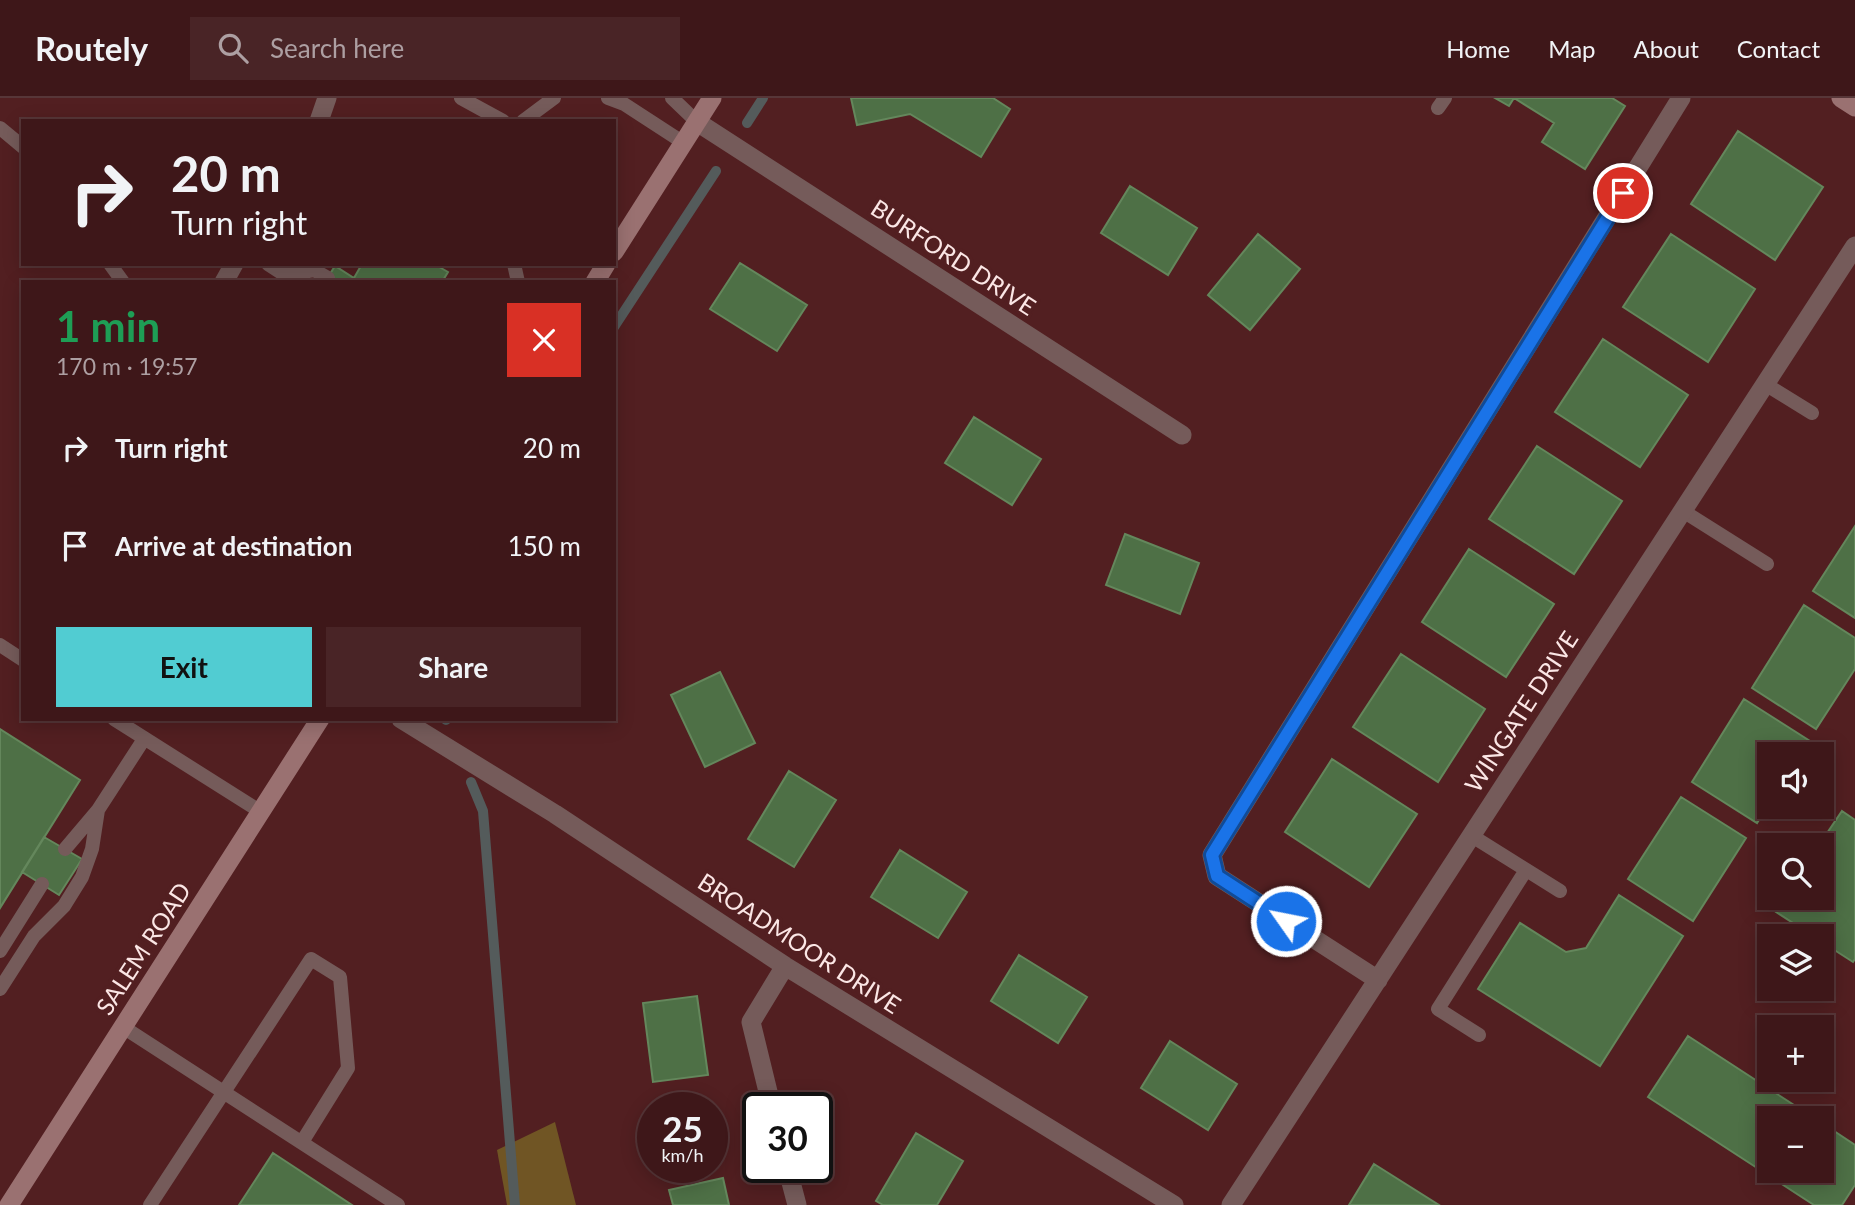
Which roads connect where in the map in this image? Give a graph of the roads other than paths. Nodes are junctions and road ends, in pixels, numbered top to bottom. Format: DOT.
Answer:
graph roads {
  1 [pos="327,98"];
  2 [pos="461,98"];
  3 [pos="554,98"];
  4 [pos="608,98"];
  5 [pos="672,98"];
  6 [pos="712,98"];
  7 [pos="1681,98"];
  8 [pos="1841,98"];
  9 [pos="1855,107"];
  10 [pos="320,119"];
  11 [pos="499,119"];
  12 [pos="526,119"];
  13 [pos="697,122"];
  14 [pos="0,128"];
  15 [pos="684,143"];
  16 [pos="21,145"];
  17 [pos="1855,246"];
  18 [pos="616,249"];
  19 [pos="270,266"];
  20 [pos="315,267"];
  21 [pos="284,278"];
  22 [pos="328,278"];
  23 [pos="1765,384"];
  24 [pos="1812,413"];
  25 [pos="1182,435"];
  26 [pos="1683,511"];
  27 [pos="1767,564"];
  28 [pos="0,646"];
  29 [pos="21,659"];
  30 [pos="117,721"];
  31 [pos="319,721"];
  32 [pos="404,721"];
  33 [pos="144,738"];
  34 [pos="98,810"];
  35 [pos="261,812"];
  36 [pos="1472,836"];
  37 [pos="65,849"];
  38 [pos="1526,870"];
  39 [pos="42,884"];
  40 [pos="1560,891"];
  41 [pos="0,951"];
  42 [pos="785,967"];
  43 [pos="1378,980"];
  44 [pos="0,989"];
  45 [pos="123,1027"];
  46 [pos="1479,1035"];
  47 [pos="222,1091"];
  48 [pos="768,1092"];
  49 [pos="302,1142"];
  50 [pos="791,1183"];
  51 [pos="9,1205"];
  52 [pos="150,1205"];
  53 [pos="398,1205"];
  54 [pos="797,1205"];
  55 [pos="1174,1205"];
  56 [pos="1231,1205"];
  1 -- 10 [label="street"];
  2 -- 11 [label="lane"];
  3 -- 12 [label="lane"];
  4 -- 15 [label="lane"];
  5 -- 13 [label="lane"];
  6 -- 13 [label="main road"];
  7 -- 43 [label="street"];
  8 -- 9 [label="main road"];
  13 -- 15 [label="main road"];
  13 -- 25 [label="street, BURFORD DRIVE"];
  14 -- 16 [label="lane"];
  15 -- 18 [label="main road"];
  17 -- 23 [label="street, WINGATE DRIVE"];
  19 -- 21 [label="lane"];
  20 -- 21 [label="lane"];
  20 -- 22 [label="lane"];
  23 -- 24 [label="lane"];
  23 -- 26 [label="street, WINGATE DRIVE"];
  26 -- 27 [label="lane"];
  26 -- 36 [label="street, WINGATE DRIVE"];
  28 -- 29 [label="lane"];
  30 -- 33 [label="lane"];
  31 -- 35 [label="main road, SALEM ROAD"];
  32 -- 42 [label="street, BROADMOOR DRIVE"];
  33 -- 34 [label="lane"];
  33 -- 35 [label="lane"];
  34 -- 37 [label="lane"];
  34 -- 44 [label="lane"];
  35 -- 45 [label="main road, SALEM ROAD"];
  36 -- 38 [label="lane"];
  36 -- 43 [label="street, WINGATE DRIVE"];
  38 -- 40 [label="lane"];
  38 -- 46 [label="lane"];
  39 -- 41 [label="lane"];
  42 -- 48 [label="street"];
  42 -- 55 [label="street, BROADMOOR DRIVE"];
  43 -- 56 [label="street, WINGATE DRIVE"];
  45 -- 47 [label="lane"];
  45 -- 51 [label="main road, SALEM ROAD"];
  47 -- 49 [label="lane"];
  47 -- 49 [label="lane"];
  47 -- 52 [label="lane"];
  49 -- 53 [label="lane"];
  50 -- 54 [label="street"];
}
